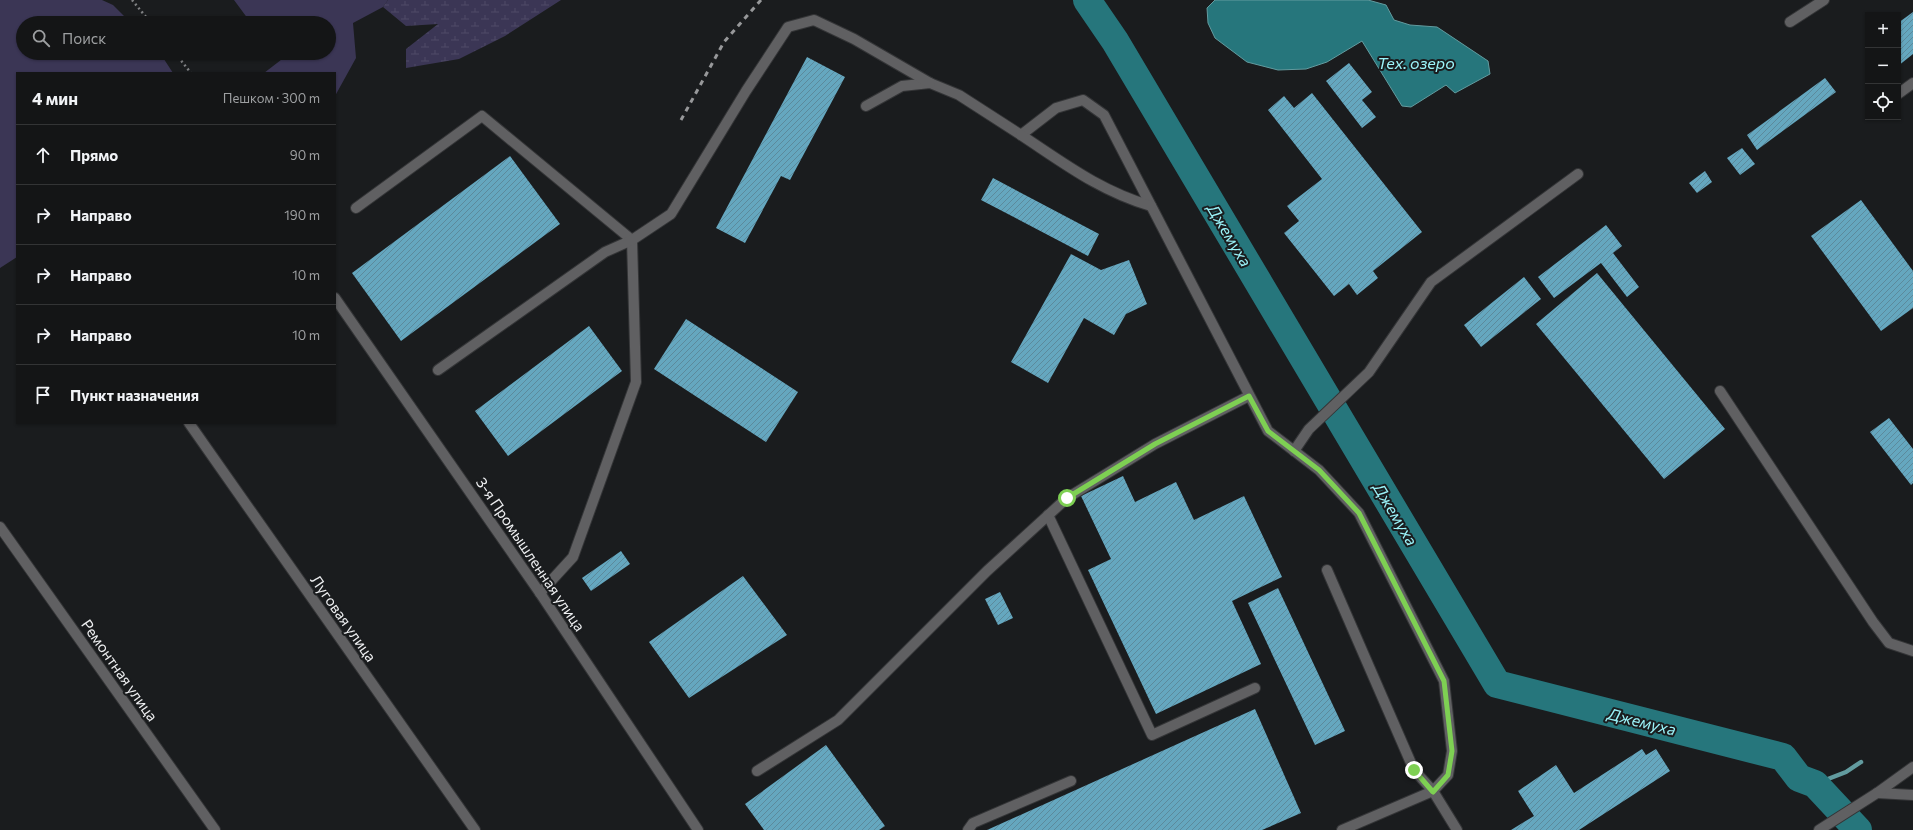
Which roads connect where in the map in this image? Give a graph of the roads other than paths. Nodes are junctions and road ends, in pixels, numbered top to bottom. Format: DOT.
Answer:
graph roads {
  1 [pos="1824,0"];
  2 [pos="1790,22"];
  3 [pos="930,83"];
  4 [pos="1913,83"];
  5 [pos="1901,92"];
  6 [pos="866,106"];
  7 [pos="1021,135"];
  8 [pos="1578,174"];
  9 [pos="1151,206"];
  10 [pos="356,208"];
  11 [pos="632,240"];
  12 [pos="336,299"];
  13 [pos="438,370"];
  14 [pos="1720,391"];
  15 [pos="1249,396"];
  16 [pos="190,424"];
  17 [pos="1294,451"];
  18 [pos="1048,515"];
  19 [pos="0,527"];
  20 [pos="1327,570"];
  21 [pos="540,593"];
  22 [pos="1913,651"];
  23 [pos="1255,688"];
  24 [pos="1913,767"];
  25 [pos="757,771"];
  26 [pos="1071,782"];
  27 [pos="1433,792"];
  28 [pos="1874,795"];
  29 [pos="1913,796"];
  30 [pos="215,830"];
  31 [pos="475,830"];
  32 [pos="698,830"];
  33 [pos="968,830"];
  34 [pos="1342,830"];
  35 [pos="1457,830"];
  36 [pos="1819,830"];
  1 -- 2 [label="street"];
  3 -- 6 [label="street"];
  3 -- 7 [label="street"];
  3 -- 11 [label="street"];
  4 -- 5 [label="street"];
  7 -- 9 [label="street"];
  7 -- 9 [label="street"];
  8 -- 17 [label="street"];
  9 -- 15 [label="street"];
  10 -- 11 [label="street"];
  11 -- 13 [label="street"];
  11 -- 21 [label="street"];
  12 -- 21 [label="street, 3-я Промышленная улица"];
  14 -- 22 [label="street"];
  15 -- 17 [label="street"];
  15 -- 18 [label="street"];
  16 -- 31 [label="street, Луговая улица"];
  17 -- 27 [label="street"];
  18 -- 23 [label="street"];
  18 -- 25 [label="street"];
  19 -- 30 [label="street, Ремонтная улица"];
  20 -- 27 [label="street"];
  21 -- 32 [label="street, 3-я Промышленная улица"];
  24 -- 28 [label="street"];
  26 -- 33 [label="street"];
  27 -- 34 [label="street"];
  27 -- 35 [label="street"];
  28 -- 29 [label="street"];
  28 -- 36 [label="street"];
}
